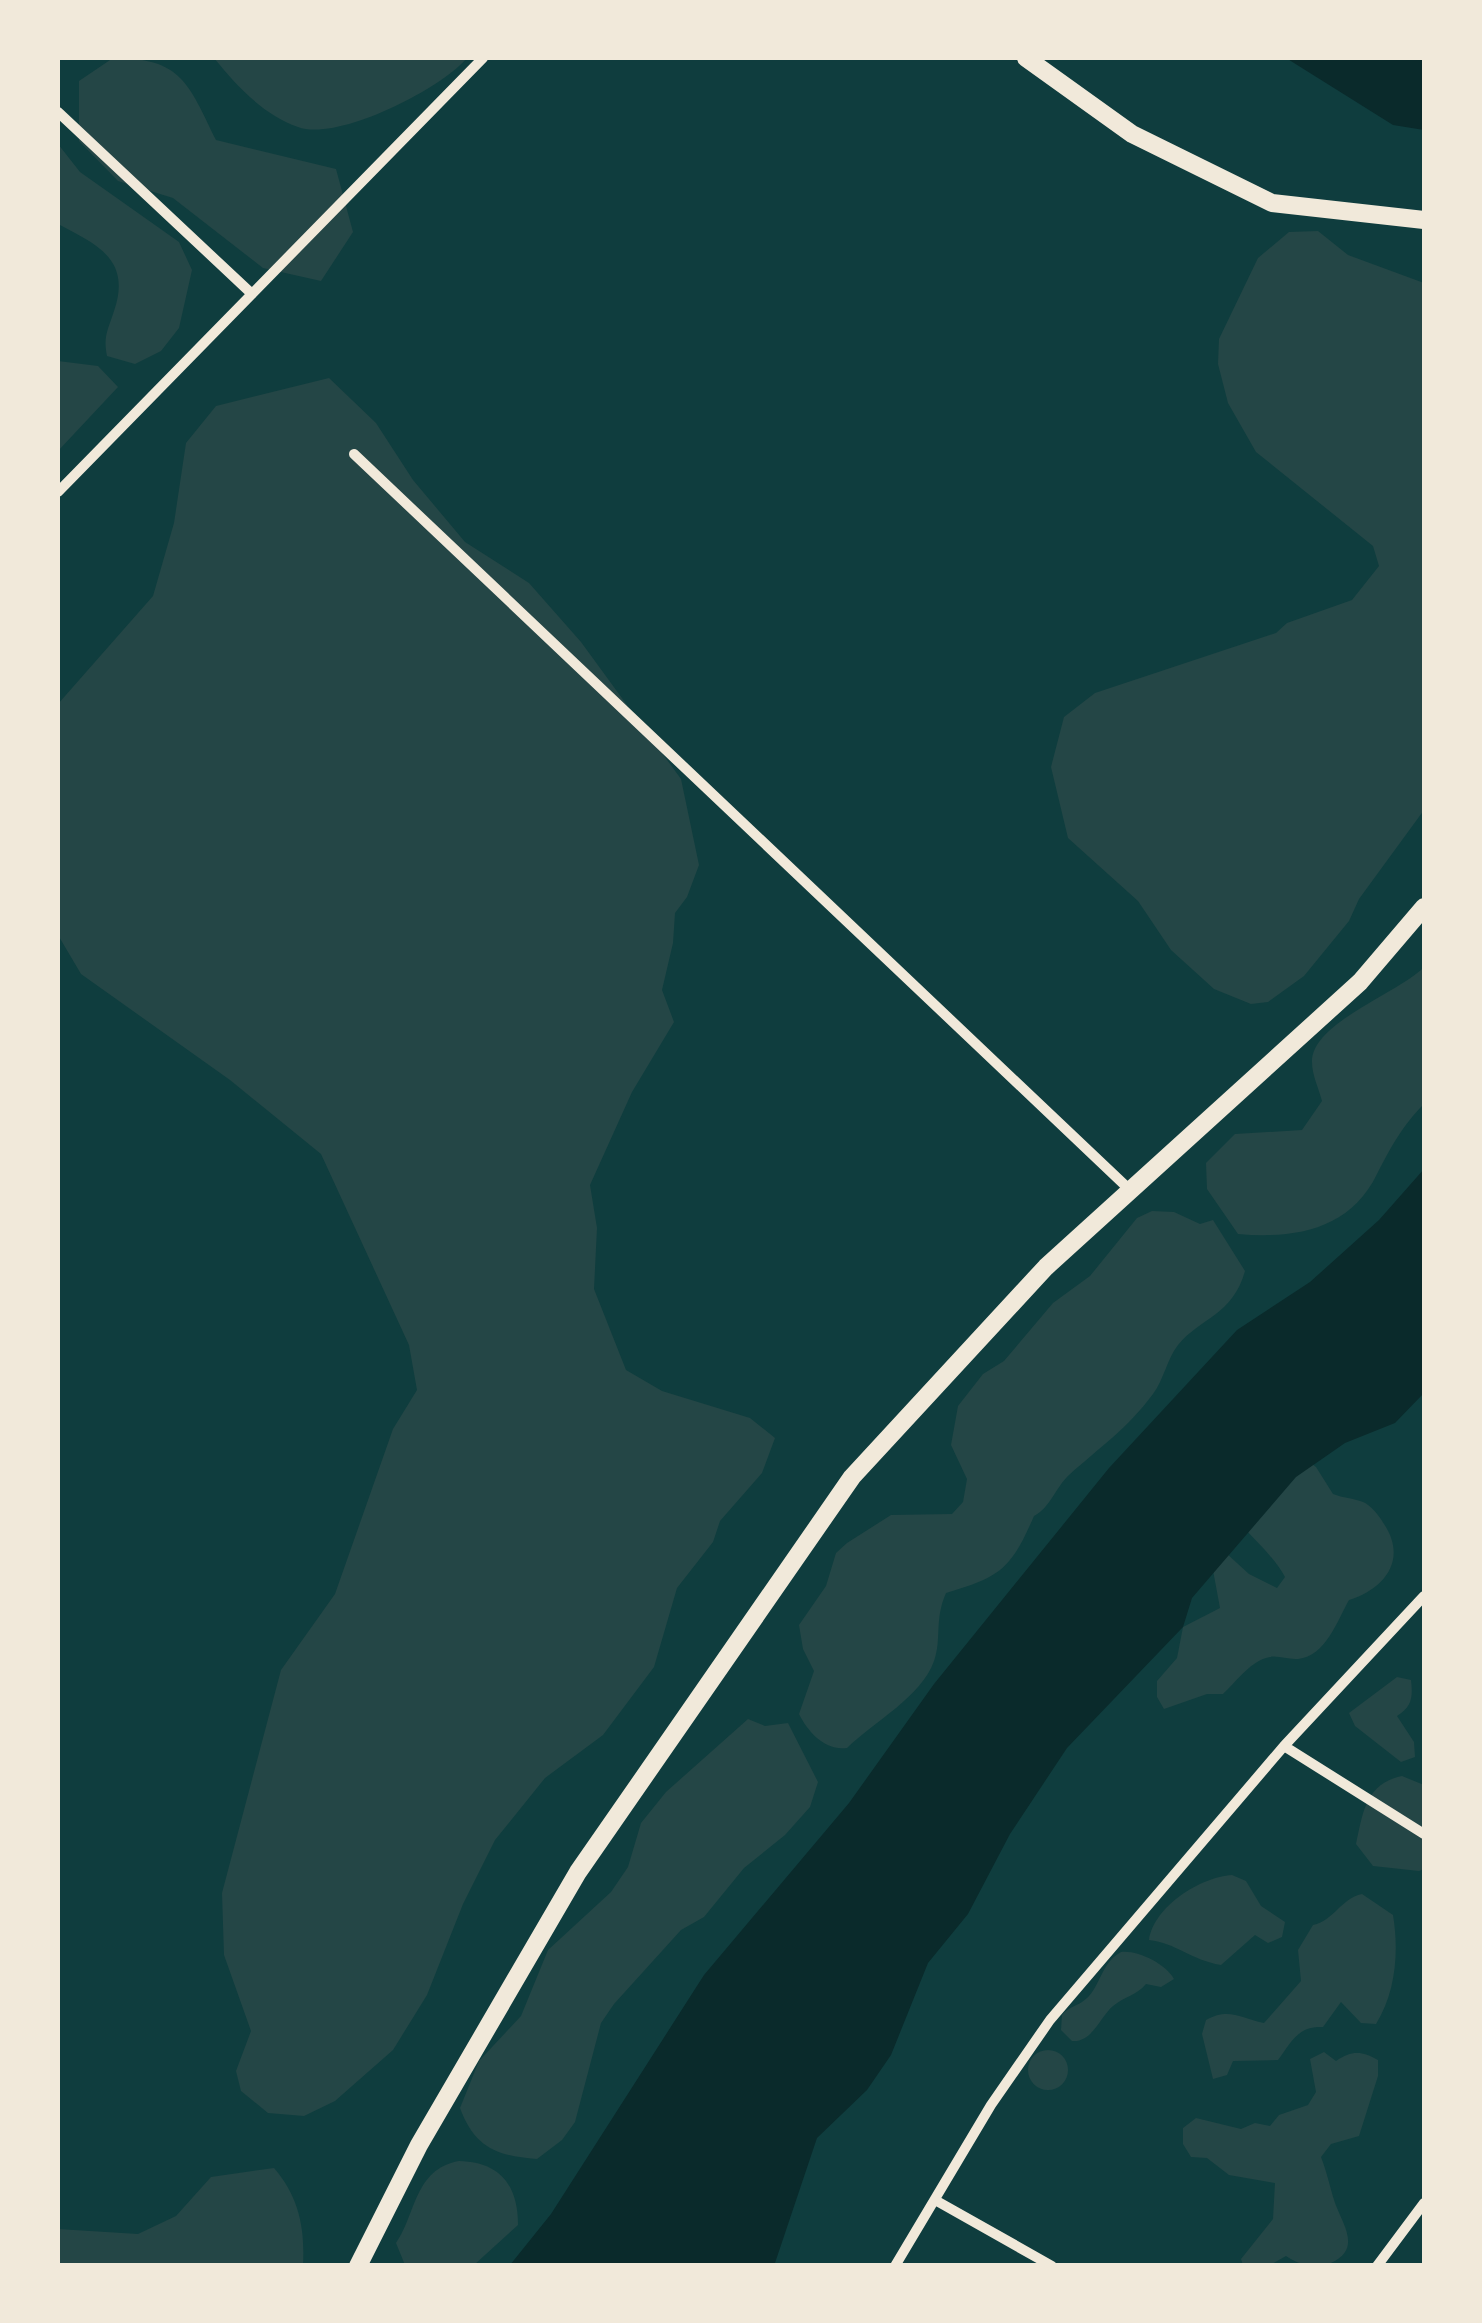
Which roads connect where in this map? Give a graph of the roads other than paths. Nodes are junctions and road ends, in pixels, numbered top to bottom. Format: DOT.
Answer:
graph roads {
  1 [pos="482,58"];
  2 [pos="1026,58"];
  3 [pos="58,112"];
  4 [pos="1424,220"];
  5 [pos="252,294"];
  6 [pos="354,454"];
  7 [pos="58,492"];
  8 [pos="1424,907"];
  9 [pos="1131,1192"];
  10 [pos="1424,1596"];
  11 [pos="1284,1746"];
  12 [pos="1424,1834"];
  13 [pos="934,2200"];
  14 [pos="1424,2203"];
  15 [pos="358,2266"];
  16 [pos="894,2266"];
  17 [pos="1052,2266"];
  18 [pos="1377,2266"];
  1 -- 5 [label="street"];
  2 -- 4 [label="street"];
  3 -- 5 [label="street"];
  5 -- 7 [label="street"];
  6 -- 9 [label="street"];
  8 -- 9 [label="street"];
  9 -- 15 [label="street"];
  10 -- 11 [label="street"];
  11 -- 12 [label="street"];
  11 -- 13 [label="street"];
  13 -- 16 [label="street"];
  13 -- 17 [label="street"];
  14 -- 18 [label="street"];
}
